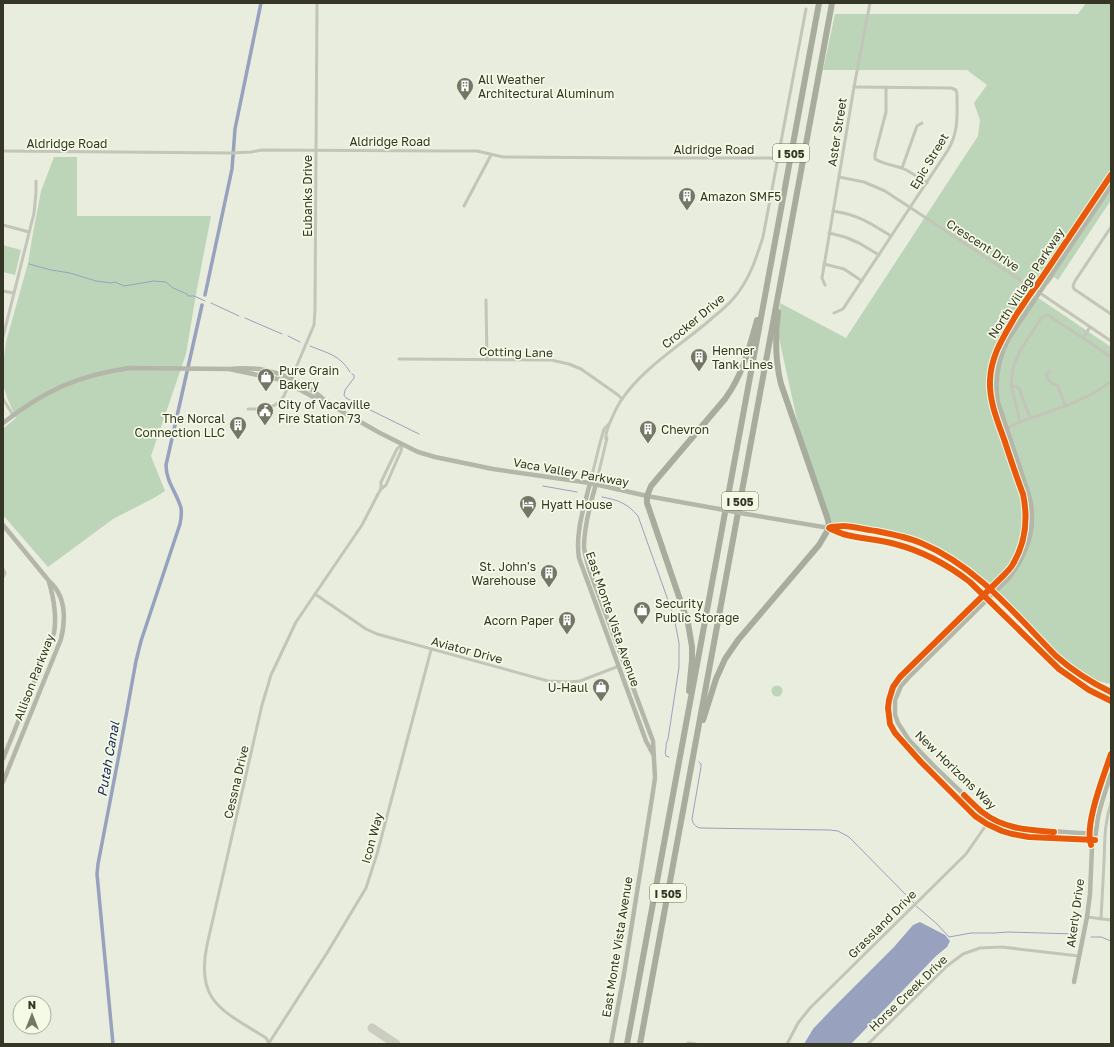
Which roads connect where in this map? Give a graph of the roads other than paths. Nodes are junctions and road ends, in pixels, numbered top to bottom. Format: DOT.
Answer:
graph roads {
  1 [pos="317,3"];
  2 [pos="819,3"];
  3 [pos="832,3"];
  4 [pos="870,3"];
  5 [pos="806,9"];
  6 [pos="854,87"];
  7 [pos="886,88"];
  8 [pos="922,123"];
  9 [pos="316,150"];
  10 [pos="3,151"];
  11 [pos="491,155"];
  12 [pos="777,159"];
  13 [pos="902,168"];
  14 [pos="1111,175"];
  15 [pos="839,177"];
  16 [pos="36,181"];
  17 [pos="927,183"];
  18 [pos="1111,186"];
  19 [pos="464,206"];
  20 [pos="910,208"];
  21 [pos="833,211"];
  22 [pos="3,225"];
  23 [pos="1111,227"];
  24 [pos="30,232"];
  25 [pos="829,234"];
  26 [pos="891,236"];
  27 [pos="879,255"];
  28 [pos="784,260"];
  29 [pos="824,264"];
  30 [pos="862,280"];
  31 [pos="825,285"];
  32 [pos="1034,289"];
  33 [pos="3,291"];
  34 [pos="14,293"];
  35 [pos="1039,293"];
  36 [pos="486,300"];
  37 [pos="763,304"];
  38 [pos="834,313"];
  39 [pos="1111,314"];
  40 [pos="1090,327"];
  41 [pos="4,328"];
  42 [pos="3,337"];
  43 [pos="1083,338"];
  44 [pos="1111,341"];
  45 [pos="1111,357"];
  46 [pos="399,359"];
  47 [pos="486,360"];
  48 [pos="1050,371"];
  49 [pos="290,381"];
  50 [pos="1111,381"];
  51 [pos="1011,385"];
  52 [pos="3,399"];
  53 [pos="622,399"];
  54 [pos="1065,405"];
  55 [pos="248,409"];
  56 [pos="14,415"];
  57 [pos="1030,418"];
  58 [pos="610,422"];
  59 [pos="1020,422"];
  60 [pos="3,423"];
  61 [pos="1007,428"];
  62 [pos="402,444"];
  63 [pos="590,483"];
  64 [pos="596,484"];
  65 [pos="647,496"];
  66 [pos="3,526"];
  67 [pos="829,528"];
  68 [pos="578,542"];
  69 [pos="3,569"];
  70 [pos="3,576"];
  71 [pos="593,580"];
  72 [pos="49,581"];
  73 [pos="989,589"];
  74 [pos="314,594"];
  75 [pos="994,594"];
  76 [pos="983,595"];
  77 [pos="988,599"];
  78 [pos="431,650"];
  79 [pos="624,664"];
  80 [pos="618,666"];
  81 [pos="1111,692"];
  82 [pos="1111,701"];
  83 [pos="695,742"];
  84 [pos="682,748"];
  85 [pos="1111,754"];
  86 [pos="654,758"];
  87 [pos="3,759"];
  88 [pos="1111,774"];
  89 [pos="3,782"];
  90 [pos="1111,803"];
  91 [pos="991,818"];
  92 [pos="987,824"];
  93 [pos="1090,834"];
  94 [pos="1095,834"];
  95 [pos="1089,840"];
  96 [pos="1095,840"];
  97 [pos="1092,847"];
  98 [pos="1087,917"];
  99 [pos="1101,919"];
  100 [pos="1111,920"];
  101 [pos="1079,956"];
  102 [pos="1074,982"];
  103 [pos="288,1013"];
  104 [pos="611,1044"];
  105 [pos="627,1044"];
  106 [pos="640,1044"];
  107 [pos="688,1044"];
  108 [pos="696,1044"];
  109 [pos="787,1044"];
  110 [pos="868,1044"];
  1 -- 9 [label="street, Eubanks Drive"];
  2 -- 37 [label="highway, I 505"];
  3 -- 28 [label="highway, I 505"];
  4 -- 6 [label="street, Aster Street"];
  5 -- 12 [label="street, Crocker Drive"];
  6 -- 7 [label="street, Epic Street"];
  6 -- 15 [label="street, Aster Street"];
  7 -- 13 [label="street"];
  7 -- 17 [label="street, Epic Street"];
  8 -- 13 [label="street"];
  9 -- 10 [label="street, Aldridge Road"];
  9 -- 11 [label="street, Aldridge Road"];
  9 -- 49 [label="street, Eubanks Drive"];
  11 -- 12 [label="street, Aldridge Road"];
  11 -- 19 [label="street"];
  12 -- 53 [label="street, Crocker Drive"];
  13 -- 17 [label="street"];
  14 -- 32 [label="street, North Village Parkway"];
  15 -- 20 [label="street, Crescent Drive"];
  15 -- 21 [label="street, Aster Street"];
  16 -- 24 [label="street"];
  17 -- 20 [label="street, Epic Street"];
  18 -- 35 [label="street, North Village Parkway"];
  20 -- 26 [label="street, Epic Street"];
  20 -- 32 [label="street, Crescent Drive"];
  21 -- 25 [label="street, Aster Street"];
  21 -- 26 [label="street"];
  22 -- 24 [label="street"];
  23 -- 39 [label="street"];
  24 -- 34 [label="street"];
  25 -- 27 [label="street"];
  25 -- 29 [label="street, Aster Street"];
  26 -- 27 [label="street, Epic Street"];
  27 -- 30 [label="street, Epic Street"];
  28 -- 67 [label="highway"];
  28 -- 83 [label="highway, I 505"];
  29 -- 30 [label="street"];
  29 -- 31 [label="street, Aster Street"];
  30 -- 38 [label="street, Epic Street"];
  32 -- 35 [label="street, Crescent Drive"];
  32 -- 73 [label="street, North Village Parkway"];
  33 -- 34 [label="street"];
  34 -- 41 [label="street"];
  35 -- 40 [label="street, Crescent Drive"];
  35 -- 61 [label="street, North Village Parkway"];
  36 -- 47 [label="street"];
  37 -- 65 [label="highway"];
  37 -- 84 [label="highway, I 505"];
  40 -- 43 [label="street"];
  40 -- 44 [label="street, Crescent Drive"];
  41 -- 42 [label="street"];
  43 -- 45 [label="street"];
  43 -- 51 [label="street"];
  46 -- 47 [label="street, Cotting Lane"];
  47 -- 53 [label="street, Cotting Lane"];
  48 -- 54 [label="street"];
  49 -- 55 [label="street, Eubanks Drive"];
  49 -- 56 [label="street, Vaca Valley Parkway"];
  49 -- 62 [label="street, Vaca Valley Parkway"];
  50 -- 54 [label="street"];
  51 -- 57 [label="street"];
  51 -- 59 [label="street"];
  52 -- 56 [label="street"];
  53 -- 58 [label="street, Crocker Drive"];
  54 -- 57 [label="street"];
  56 -- 60 [label="street, Vaca Valley Parkway"];
  57 -- 59 [label="street"];
  58 -- 63 [label="street, Crocker Drive"];
  58 -- 64 [label="street, Crocker Drive"];
  59 -- 61 [label="street"];
  61 -- 75 [label="street, North Village Parkway"];
  62 -- 63 [label="street, Vaca Valley Parkway"];
  62 -- 74 [label="street, Cessna Drive"];
  63 -- 64 [label="street, Vaca Valley Parkway"];
  63 -- 68 [label="street, East Monte Vista Avenue"];
  64 -- 65 [label="street, Vaca Valley Parkway"];
  64 -- 71 [label="street, East Monte Vista Avenue"];
  65 -- 67 [label="street, Vaca Valley Parkway, bridge"];
  65 -- 84 [label="highway"];
  66 -- 72 [label="street, Allison Parkway"];
  67 -- 73 [label="street, Vaca Valley Parkway"];
  67 -- 76 [label="street, Vaca Valley Parkway"];
  67 -- 83 [label="highway"];
  68 -- 71 [label="street"];
  68 -- 80 [label="street, East Monte Vista Avenue"];
  69 -- 70 [label="street"];
  71 -- 79 [label="street, East Monte Vista Avenue"];
  72 -- 87 [label="street, Allison Parkway"];
  72 -- 89 [label="street, Allison Parkway"];
  73 -- 75 [label="street, Vaca Valley Parkway"];
  73 -- 76 [label="street, New Horizons Way"];
  74 -- 78 [label="street, Aviator Drive"];
  74 -- 103 [label="street, Cessna Drive"];
  75 -- 77 [label="street, North Village Parkway"];
  75 -- 81 [label="street, Vaca Valley Parkway"];
  76 -- 77 [label="street, Vaca Valley Parkway"];
  76 -- 92 [label="street, New Horizons Way"];
  77 -- 82 [label="street, Vaca Valley Parkway"];
  77 -- 91 [label="street, New Horizons Way"];
  78 -- 80 [label="street, Aviator Drive"];
  78 -- 103 [label="street, Icon Way"];
  79 -- 80 [label="street, Aviator Drive"];
  79 -- 86 [label="street, East Monte Vista Avenue"];
  80 -- 86 [label="street, East Monte Vista Avenue"];
  83 -- 106 [label="highway, I 505"];
  84 -- 105 [label="highway, I 505"];
  85 -- 93 [label="street"];
  86 -- 104 [label="street, East Monte Vista Avenue"];
  88 -- 94 [label="street, Akerly Drive"];
  90 -- 99 [label="street"];
  91 -- 92 [label="street, Grassland Drive"];
  91 -- 93 [label="street, New Horizons Way"];
  92 -- 95 [label="street, New Horizons Way"];
  92 -- 109 [label="street, Grassland Drive"];
  93 -- 94 [label="street, New Horizons Way"];
  93 -- 95 [label="street"];
  94 -- 96 [label="street, Akerly Drive"];
  95 -- 96 [label="street, New Horizons Way"];
  95 -- 97 [label="street, Akerly Drive"];
  96 -- 97 [label="street, Akerly Drive"];
  97 -- 98 [label="street, Akerly Drive"];
  98 -- 99 [label="street"];
  98 -- 101 [label="street, Akerly Drive"];
  99 -- 100 [label="street"];
  101 -- 102 [label="street, Akerly Drive"];
  101 -- 110 [label="street, Horse Creek Drive"];
  107 -- 108 [label="street"];
}
